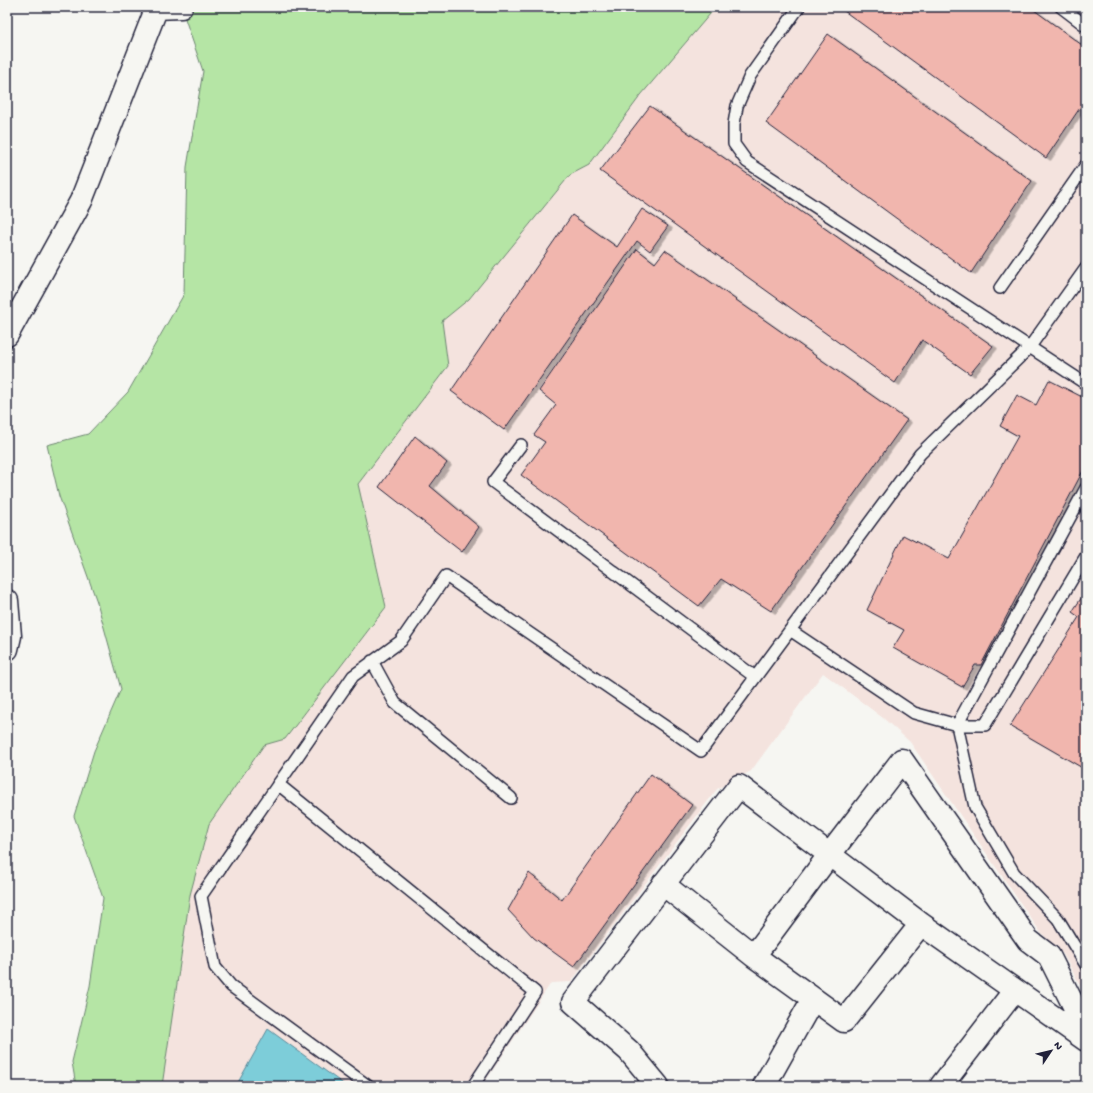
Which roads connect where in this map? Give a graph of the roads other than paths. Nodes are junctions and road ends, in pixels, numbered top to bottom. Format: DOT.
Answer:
graph roads {
  1 [pos="155,7"];
  2 [pos="180,7"];
  3 [pos="799,7"];
  4 [pos="1061,7"];
  5 [pos="1086,26"];
  6 [pos="1086,165"];
  7 [pos="1086,268"];
  8 [pos="1000,288"];
  9 [pos="7,335"];
  10 [pos="1029,348"];
  11 [pos="1086,384"];
  12 [pos="521,445"];
  13 [pos="1086,488"];
  14 [pos="1086,556"];
  15 [pos="7,601"];
  16 [pos="790,630"];
  17 [pos="7,649"];
  18 [pos="372,661"];
  19 [pos="755,677"];
  20 [pos="957,725"];
  21 [pos="278,784"];
  22 [pos="511,798"];
  23 [pos="830,854"];
  24 [pos="663,884"];
  25 [pos="921,924"];
  26 [pos="754,956"];
  27 [pos="1086,964"];
  28 [pos="1015,990"];
  29 [pos="813,998"];
  30 [pos="1086,1030"];
  31 [pos="1086,1040"];
  32 [pos="367,1086"];
  33 [pos="473,1086"];
  34 [pos="658,1086"];
  35 [pos="764,1086"];
  36 [pos="941,1086"];
  1 -- 2 [label="street"];
  1 -- 9 [label="street"];
  3 -- 10 [label="lane"];
  4 -- 5 [label="lane"];
  6 -- 8 [label="lane"];
  7 -- 10 [label="lane"];
  10 -- 11 [label="lane"];
  10 -- 16 [label="lane"];
  12 -- 19 [label="lane"];
  13 -- 20 [label="lane"];
  14 -- 20 [label="lane"];
  15 -- 17 [label="street"];
  16 -- 19 [label="lane"];
  16 -- 20 [label="lane"];
  18 -- 19 [label="lane"];
  18 -- 21 [label="lane"];
  18 -- 22 [label="lane"];
  20 -- 27 [label="lane"];
  21 -- 32 [label="lane"];
  21 -- 33 [label="lane"];
  23 -- 24 [label="street"];
  23 -- 25 [label="street"];
  23 -- 26 [label="street"];
  23 -- 30 [label="street"];
  24 -- 26 [label="street"];
  24 -- 34 [label="street"];
  25 -- 28 [label="street"];
  25 -- 29 [label="street"];
  26 -- 29 [label="street"];
  28 -- 31 [label="street"];
  28 -- 36 [label="street"];
  29 -- 35 [label="street"];
}
